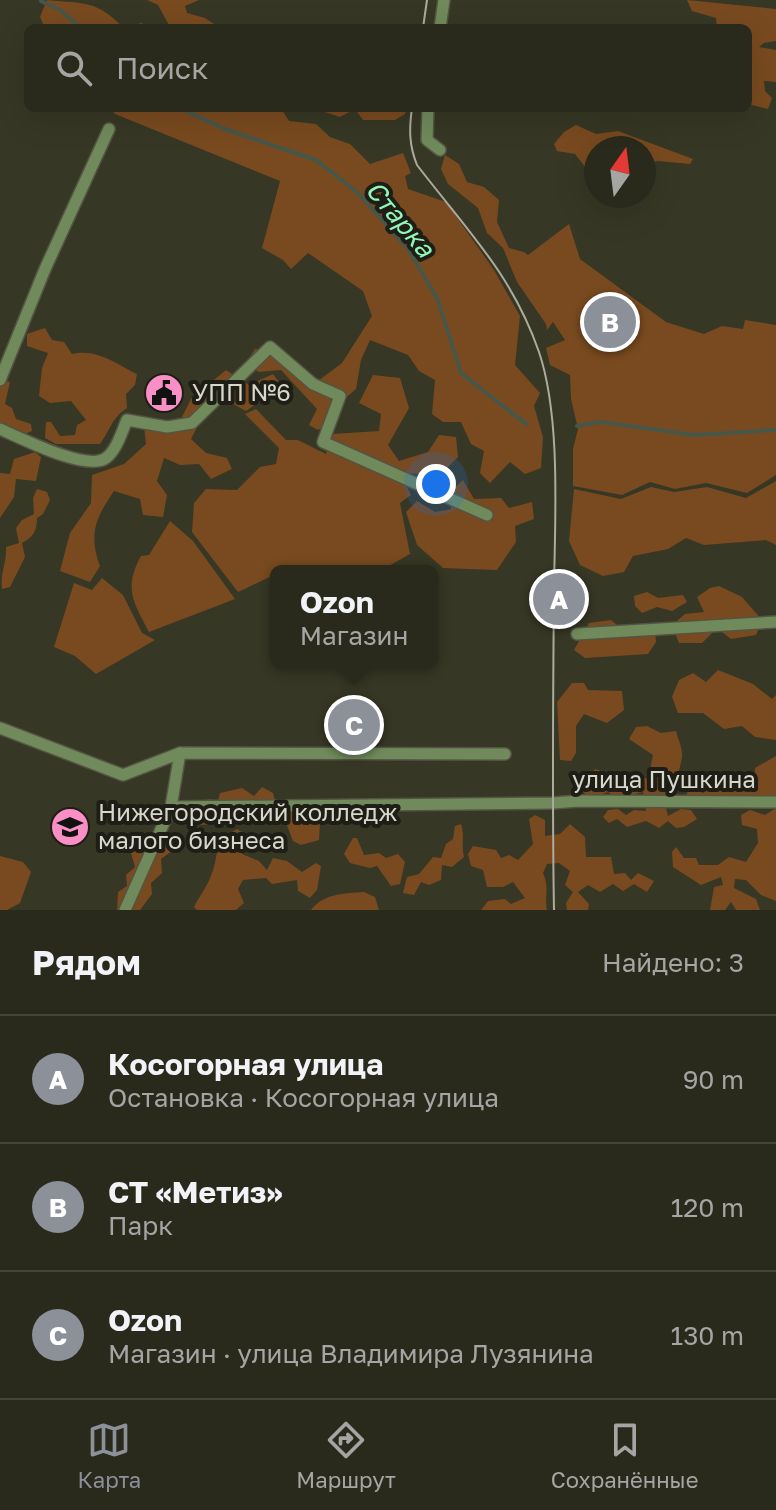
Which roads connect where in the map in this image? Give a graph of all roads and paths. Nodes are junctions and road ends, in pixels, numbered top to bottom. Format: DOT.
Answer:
graph roads {
  1 [pos="444,0"];
  2 [pos="441,24"];
  3 [pos="428,112"];
  4 [pos="109,129"];
  5 [pos="440,150"];
  6 [pos="0,380"];
  7 [pos="0,429"];
  8 [pos="487,515"];
  9 [pos="776,622"];
  10 [pos="577,634"];
  11 [pos="0,728"];
  12 [pos="180,753"];
  13 [pos="505,754"];
  14 [pos="776,802"];
  15 [pos="171,807"];
  16 [pos="125,910"];
  1 -- 2 [label="street"];
  3 -- 5 [label="street"];
  4 -- 6 [label="street"];
  7 -- 8 [label="street"];
  9 -- 10 [label="street"];
  11 -- 12 [label="street"];
  12 -- 13 [label="street"];
  12 -- 15 [label="street"];
  14 -- 15 [label="street, улица Пушкина"];
  15 -- 16 [label="street"];
}
